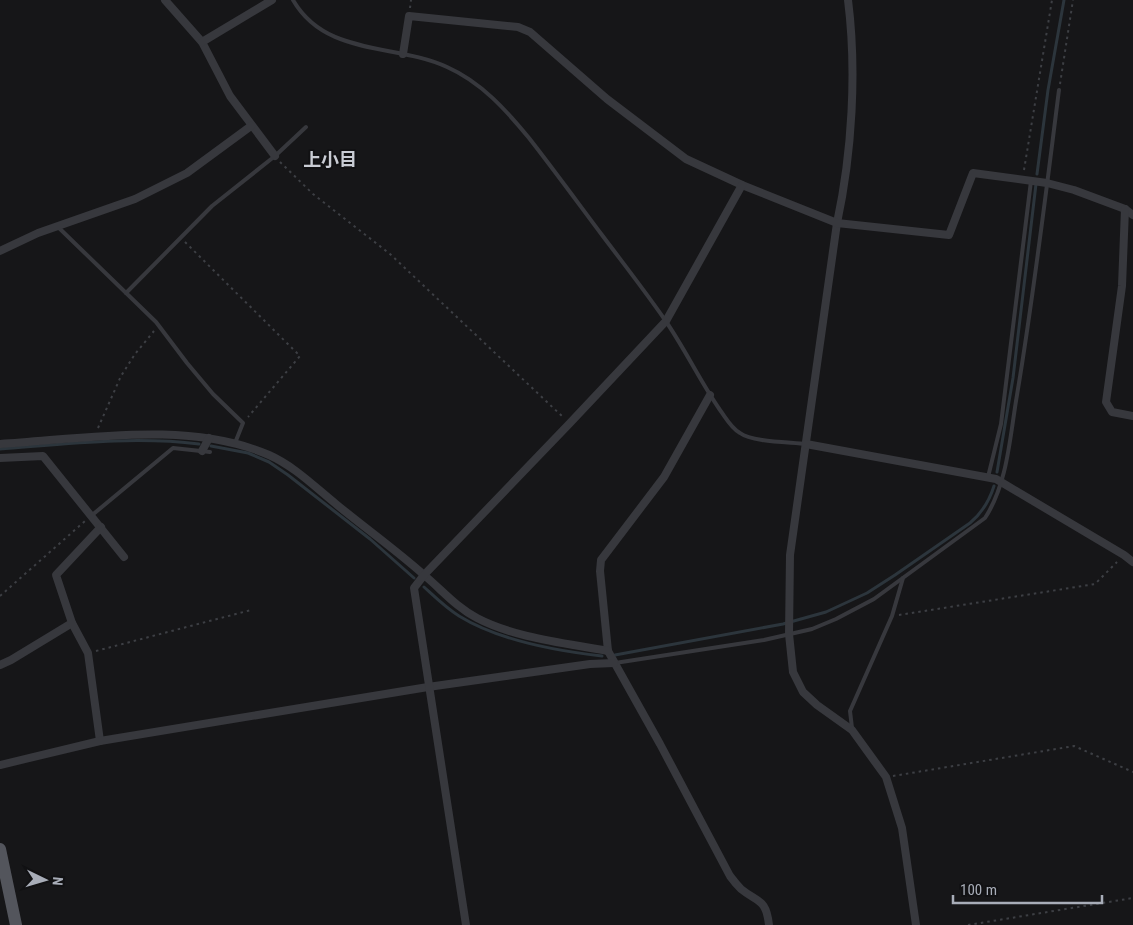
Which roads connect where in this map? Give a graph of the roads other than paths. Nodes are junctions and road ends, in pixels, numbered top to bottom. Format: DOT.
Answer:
graph roads {
  1 [pos="165,0"];
  2 [pos="272,0"];
  3 [pos="293,0"];
  4 [pos="848,0"];
  5 [pos="202,42"];
  6 [pos="403,54"];
  7 [pos="1060,90"];
  8 [pos="251,126"];
  9 [pos="306,127"];
  10 [pos="275,156"];
  11 [pos="1031,181"];
  12 [pos="1047,183"];
  13 [pos="742,185"];
  14 [pos="1125,209"];
  15 [pos="1133,215"];
  16 [pos="837,223"];
  17 [pos="58,227"];
  18 [pos="0,251"];
  19 [pos="126,293"];
  20 [pos="666,321"];
  21 [pos="710,395"];
  22 [pos="1133,416"];
  23 [pos="208,438"];
  24 [pos="235,443"];
  25 [pos="0,444"];
  26 [pos="806,444"];
  27 [pos="202,451"];
  28 [pos="210,452"];
  29 [pos="0,458"];
  30 [pos="988,477"];
  31 [pos="1002,481"];
  32 [pos="90,516"];
  33 [pos="101,528"];
  34 [pos="124,556"];
  35 [pos="1133,562"];
  36 [pos="424,574"];
  37 [pos="903,578"];
  38 [pos="72,623"];
  39 [pos="789,634"];
  40 [pos="608,651"];
  41 [pos="614,663"];
  42 [pos="0,665"];
  43 [pos="428,687"];
  44 [pos="852,730"];
  45 [pos="100,741"];
  46 [pos="0,765"];
  47 [pos="0,849"];
  48 [pos="16,925"];
  49 [pos="466,925"];
  50 [pos="769,925"];
  51 [pos="916,925"];
  1 -- 5 [label="street"];
  2 -- 5 [label="street"];
  3 -- 6 [label="lane"];
  4 -- 16 [label="street"];
  5 -- 8 [label="street"];
  6 -- 13 [label="street"];
  6 -- 20 [label="lane"];
  7 -- 12 [label="lane"];
  8 -- 10 [label="street"];
  8 -- 17 [label="street"];
  9 -- 10 [label="lane"];
  10 -- 19 [label="lane"];
  11 -- 12 [label="street"];
  11 -- 16 [label="street"];
  11 -- 30 [label="lane"];
  12 -- 14 [label="street"];
  12 -- 31 [label="lane"];
  13 -- 16 [label="street"];
  13 -- 20 [label="street"];
  14 -- 15 [label="street"];
  14 -- 22 [label="street"];
  16 -- 26 [label="street"];
  17 -- 18 [label="street"];
  17 -- 19 [label="lane"];
  19 -- 24 [label="lane"];
  20 -- 21 [label="lane"];
  20 -- 36 [label="street"];
  21 -- 26 [label="lane"];
  21 -- 40 [label="street"];
  23 -- 24 [label="street"];
  23 -- 25 [label="street"];
  23 -- 27 [label="street"];
  24 -- 36 [label="street"];
  26 -- 30 [label="street"];
  26 -- 39 [label="street"];
  27 -- 28 [label="lane"];
  27 -- 32 [label="lane"];
  29 -- 32 [label="street"];
  30 -- 31 [label="street"];
  31 -- 35 [label="street"];
  31 -- 37 [label="lane"];
  32 -- 33 [label="street"];
  33 -- 34 [label="street"];
  33 -- 38 [label="street"];
  36 -- 40 [label="street"];
  36 -- 43 [label="street"];
  37 -- 39 [label="lane"];
  37 -- 44 [label="lane"];
  38 -- 42 [label="street"];
  38 -- 45 [label="street"];
  39 -- 41 [label="lane"];
  39 -- 44 [label="street"];
  40 -- 41 [label="street"];
  41 -- 43 [label="street"];
  41 -- 50 [label="street"];
  43 -- 45 [label="street"];
  43 -- 49 [label="street"];
  44 -- 51 [label="street"];
  45 -- 46 [label="street"];
  47 -- 48 [label="main road"];
}
